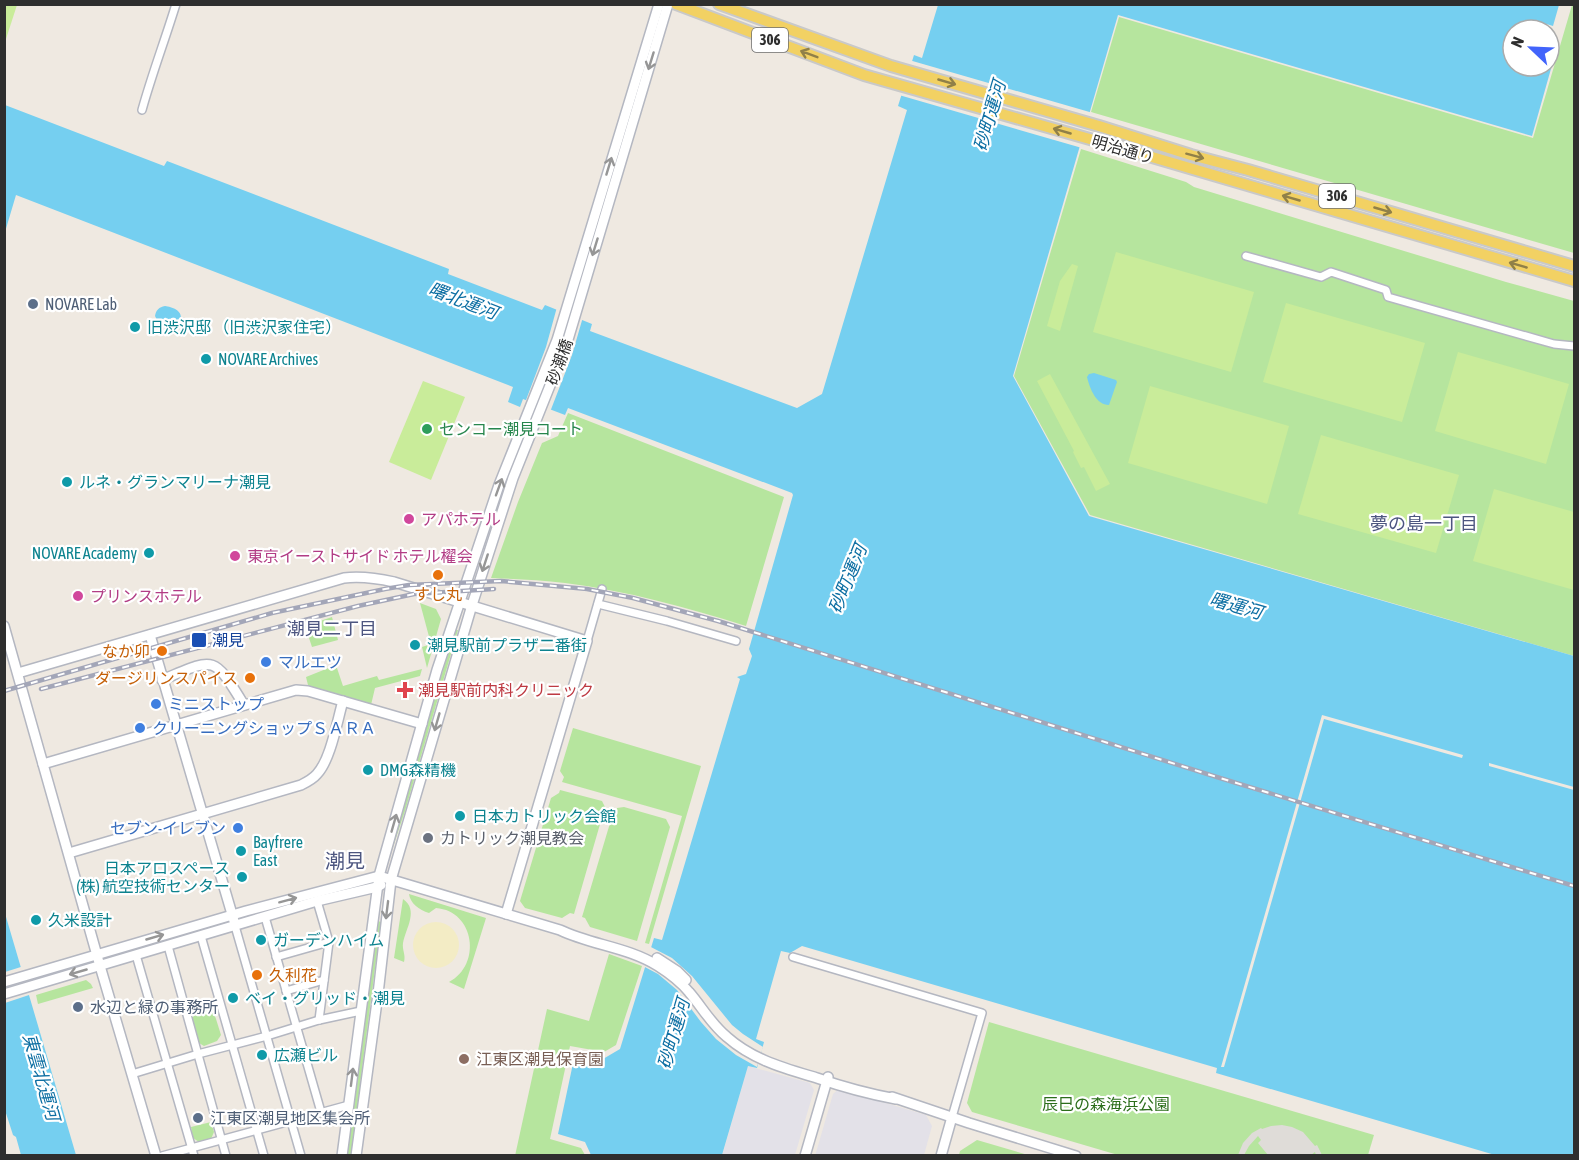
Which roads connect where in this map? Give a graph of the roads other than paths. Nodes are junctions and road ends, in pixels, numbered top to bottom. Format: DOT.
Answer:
graph roads {
  1 [pos="177,4"];
  2 [pos="659,4"];
  3 [pos="668,4"];
  4 [pos="676,4"];
  5 [pos="719,4"];
  6 [pos="142,110"];
  7 [pos="1246,256"];
  8 [pos="1575,266"];
  9 [pos="1575,281"];
  10 [pos="1575,346"];
  11 [pos="602,589"];
  12 [pos="459,602"];
  13 [pos="598,604"];
  14 [pos="472,605"];
  15 [pos="4,626"];
  16 [pos="150,635"];
  17 [pos="586,641"];
  18 [pos="736,641"];
  19 [pos="18,673"];
  20 [pos="162,680"];
  21 [pos="343,701"];
  22 [pos="244,705"];
  23 [pos="176,724"];
  24 [pos="422,724"];
  25 [pos="44,764"];
  26 [pos="202,814"];
  27 [pos="69,853"];
  28 [pos="379,876"];
  29 [pos="391,880"];
  30 [pos="377,887"];
  31 [pos="317,901"];
  32 [pos="506,914"];
  33 [pos="232,915"];
  34 [pos="265,917"];
  35 [pos="235,926"];
  36 [pos="201,936"];
  37 [pos="329,942"];
  38 [pos="168,946"];
  39 [pos="97,954"];
  40 [pos="136,955"];
  41 [pos="276,957"];
  42 [pos="793,957"];
  43 [pos="100,966"];
  44 [pos="324,980"];
  45 [pos="4,981"];
  46 [pos="286,991"];
  47 [pos="4,994"];
  48 [pos="361,1011"];
  49 [pos="319,1020"];
  50 [pos="297,1027"];
  51 [pos="267,1036"];
  52 [pos="232,1046"];
  53 [pos="198,1054"];
  54 [pos="168,1064"];
  55 [pos="132,1074"];
  56 [pos="827,1079"];
  57 [pos="349,1105"];
  58 [pos="321,1112"];
  59 [pos="952,1117"];
  60 [pos="291,1120"];
  61 [pos="256,1130"];
  62 [pos="222,1139"];
  63 [pos="191,1147"];
  64 [pos="156,1155"];
  65 [pos="162,1155"];
  66 [pos="194,1155"];
  67 [pos="226,1155"];
  68 [pos="264,1155"];
  69 [pos="301,1155"];
  70 [pos="342,1155"];
  71 [pos="356,1155"];
  72 [pos="806,1155"];
  73 [pos="941,1155"];
  74 [pos="1076,1155"];
  1 -- 6 [label="street"];
  12 -- 2 [label="street, 砂潮橋, one-way"];
  3 -- 14 [label="street, 砂潮橋, one-way"];
  9 -- 4 [label="main road, 明治通り / 306, one-way"];
  5 -- 8 [label="main road, 明治通り / 306, one-way"];
  7 -- 10 [label="street"];
  11 -- 13 [label="street"];
  12 -- 14 [label="street"];
  12 -- 16 [label="street"];
  12 -- 24 [label="street, 砂潮橋"];
  13 -- 17 [label="street"];
  13 -- 18 [label="street"];
  14 -- 17 [label="street"];
  14 -- 29 [label="street, 砂潮橋, one-way"];
  15 -- 19 [label="street"];
  16 -- 19 [label="street"];
  16 -- 20 [label="street"];
  17 -- 32 [label="street"];
  19 -- 25 [label="street"];
  20 -- 22 [label="street"];
  20 -- 23 [label="street"];
  21 -- 22 [label="street"];
  21 -- 24 [label="street"];
  21 -- 26 [label="street"];
  22 -- 23 [label="street"];
  23 -- 25 [label="street"];
  23 -- 26 [label="street"];
  28 -- 24 [label="street, 砂潮橋, one-way"];
  25 -- 27 [label="street"];
  26 -- 27 [label="street"];
  26 -- 33 [label="street"];
  27 -- 39 [label="street"];
  28 -- 29 [label="street"];
  28 -- 30 [label="street, 砂潮橋"];
  33 -- 28 [label="street, one-way"];
  29 -- 30 [label="street"];
  29 -- 32 [label="street"];
  29 -- 71 [label="street, 砂潮橋, one-way"];
  30 -- 31 [label="street"];
  30 -- 48 [label="street, 砂潮橋"];
  31 -- 34 [label="street"];
  31 -- 37 [label="street"];
  32 -- 56 [label="street"];
  33 -- 35 [label="street"];
  39 -- 33 [label="street, one-way"];
  34 -- 35 [label="street"];
  34 -- 41 [label="street"];
  35 -- 36 [label="street"];
  35 -- 51 [label="street"];
  36 -- 38 [label="street"];
  36 -- 52 [label="street"];
  37 -- 41 [label="street"];
  37 -- 44 [label="street"];
  38 -- 40 [label="street"];
  38 -- 53 [label="street"];
  39 -- 43 [label="street"];
  39 -- 45 [label="street"];
  40 -- 43 [label="street"];
  40 -- 54 [label="street"];
  41 -- 46 [label="street"];
  42 -- 59 [label="street"];
  43 -- 47 [label="street, one-way"];
  43 -- 55 [label="street"];
  44 -- 46 [label="street"];
  44 -- 49 [label="street"];
  46 -- 50 [label="street"];
  48 -- 49 [label="street"];
  57 -- 48 [label="street, 砂潮橋, one-way"];
  49 -- 50 [label="street"];
  50 -- 51 [label="street"];
  50 -- 58 [label="street"];
  51 -- 52 [label="street"];
  51 -- 60 [label="street"];
  52 -- 53 [label="street"];
  52 -- 61 [label="street"];
  53 -- 54 [label="street"];
  53 -- 62 [label="street"];
  54 -- 55 [label="street"];
  54 -- 63 [label="street"];
  55 -- 64 [label="street"];
  56 -- 59 [label="street"];
  56 -- 72 [label="street"];
  57 -- 58 [label="street"];
  57 -- 70 [label="street, 砂潮橋"];
  58 -- 60 [label="street"];
  59 -- 73 [label="street"];
  59 -- 74 [label="street"];
  60 -- 61 [label="street"];
  60 -- 69 [label="street"];
  61 -- 62 [label="street"];
  61 -- 68 [label="street"];
  62 -- 63 [label="street"];
  62 -- 67 [label="street"];
  63 -- 65 [label="street"];
  63 -- 66 [label="street"];
}
